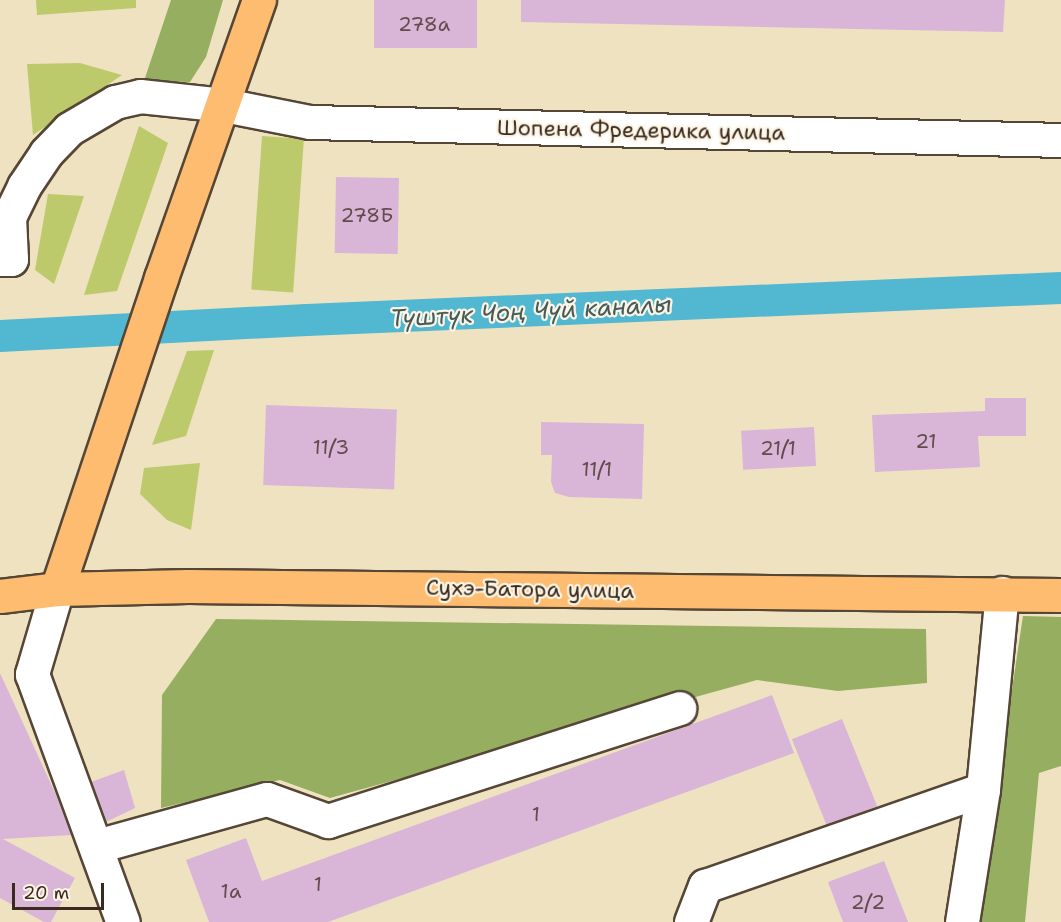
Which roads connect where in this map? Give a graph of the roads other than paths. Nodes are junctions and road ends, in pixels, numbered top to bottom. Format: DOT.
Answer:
graph roads {
  1 [pos="259,0"];
  2 [pos="224,105"];
  3 [pos="1061,140"];
  4 [pos="5,217"];
  5 [pos="0,259"];
  6 [pos="57,589"];
  7 [pos="1002,593"];
  8 [pos="1061,595"];
  9 [pos="0,596"];
  10 [pos="679,708"];
  11 [pos="983,789"];
  12 [pos="97,846"];
  13 [pos="123,922"];
  14 [pos="691,922"];
  15 [pos="962,922"];
  1 -- 2 [label="main road"];
  2 -- 3 [label="street, Шопена Фредерика улица"];
  2 -- 4 [label="street, Шопена Фредерика улица"];
  2 -- 6 [label="main road"];
  4 -- 5 [label="street"];
  6 -- 7 [label="main road, Сухэ-Батора улица"];
  6 -- 9 [label="main road, Сухэ-Батора улица"];
  6 -- 12 [label="street"];
  7 -- 8 [label="main road, Сухэ-Батора улица"];
  7 -- 11 [label="street"];
  10 -- 12 [label="street"];
  11 -- 14 [label="street"];
  11 -- 15 [label="street"];
  12 -- 13 [label="street"];
}
